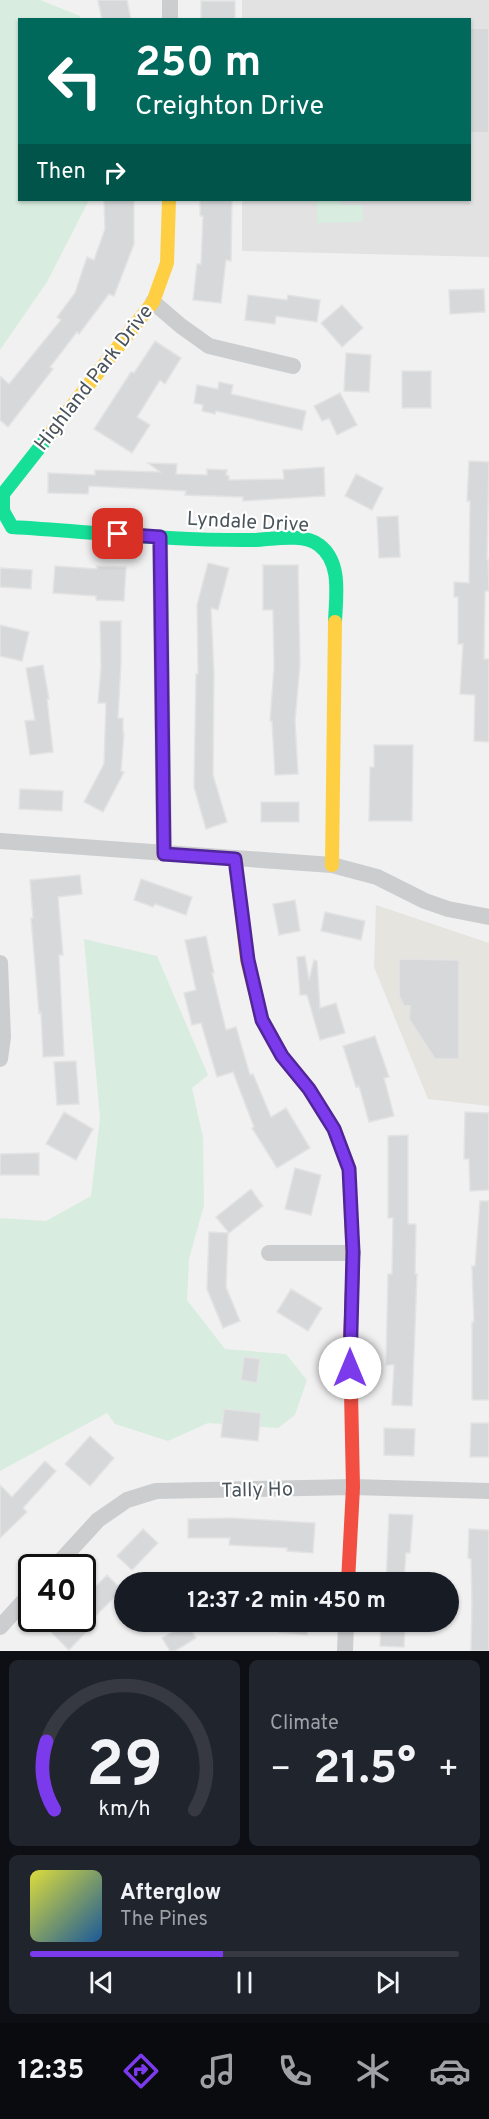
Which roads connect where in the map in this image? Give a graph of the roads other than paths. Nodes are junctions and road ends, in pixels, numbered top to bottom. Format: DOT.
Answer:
graph roads {
  1 [pos="170,0"];
  2 [pos="170,18"];
  3 [pos="169,201"];
  4 [pos="153,302"];
  5 [pos="293,366"];
  6 [pos="3,511"];
  7 [pos="160,537"];
  8 [pos="0,842"];
  9 [pos="164,854"];
  10 [pos="235,859"];
  11 [pos="332,865"];
  12 [pos="489,917"];
  13 [pos="0,963"];
  14 [pos="0,1059"];
  15 [pos="353,1252"];
  16 [pos="269,1253"];
  17 [pos="353,1487"];
  18 [pos="489,1491"];
  19 [pos="67,1554"];
  20 [pos="349,1572"];
  21 [pos="18,1607"];
  22 [pos="0,1627"];
  23 [pos="346,1632"];
  24 [pos="345,1651"];
  1 -- 2 [label="street"];
  3 -- 4 [label="street, Highland Park Drive"];
  4 -- 5 [label="street"];
  4 -- 6 [label="street, Highland Park Drive"];
  6 -- 7 [label="street, Lyndale Drive"];
  7 -- 9 [label="street"];
  7 -- 11 [label="street, Lyndale Drive"];
  8 -- 9 [label="street"];
  9 -- 10 [label="street"];
  10 -- 11 [label="street"];
  10 -- 15 [label="street"];
  11 -- 12 [label="street"];
  13 -- 14 [label="street"];
  15 -- 16 [label="street"];
  15 -- 17 [label="street"];
  17 -- 18 [label="street, Tally Ho"];
  17 -- 19 [label="street, Tally Ho"];
  17 -- 20 [label="street"];
  21 -- 22 [label="street"];
  23 -- 24 [label="street"];
}
